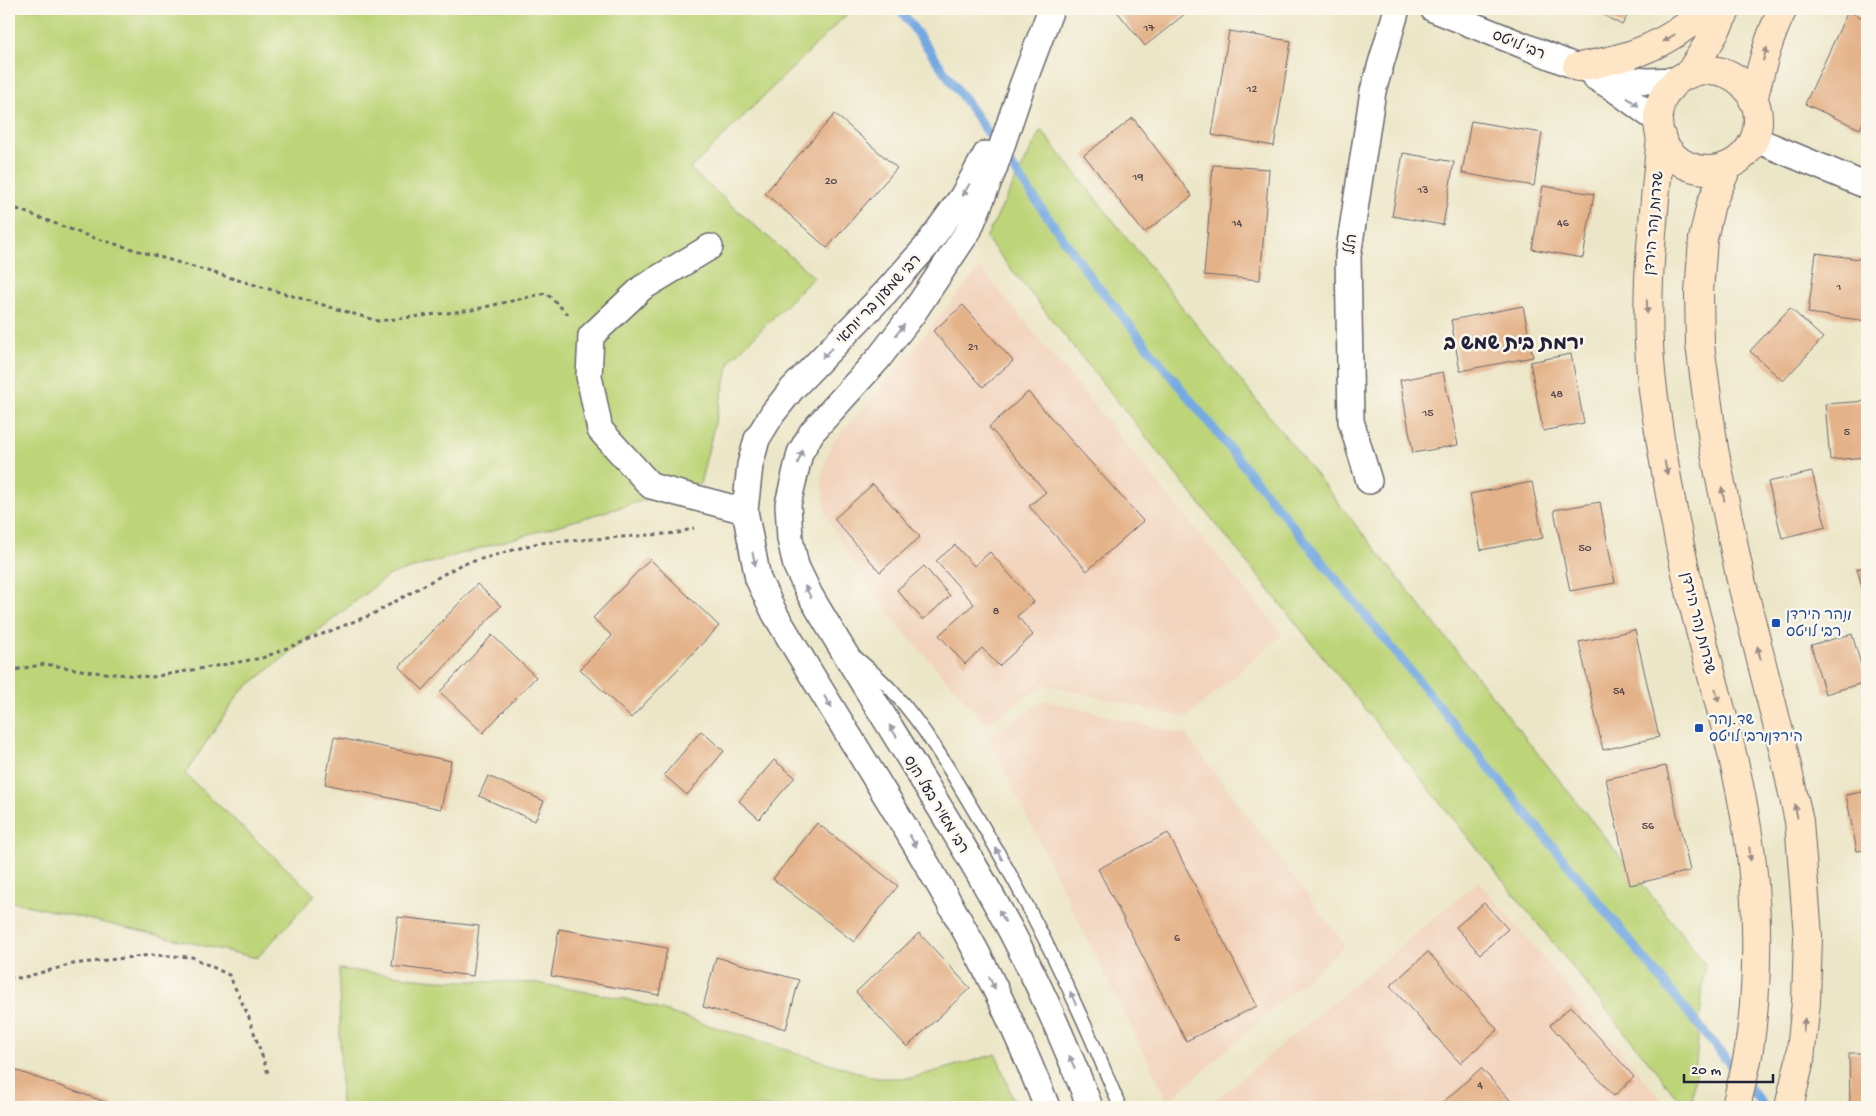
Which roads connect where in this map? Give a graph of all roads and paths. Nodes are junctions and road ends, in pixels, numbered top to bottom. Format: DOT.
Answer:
graph roads {
  1 [pos="1052,9"];
  2 [pos="1397,9"];
  3 [pos="1433,9"];
  4 [pos="1708,9"];
  5 [pos="1727,9"];
  6 [pos="1783,9"];
  7 [pos="1577,67"];
  8 [pos="1684,77"];
  9 [pos="1022,86"];
  10 [pos="1753,100"];
  11 [pos="1659,129"];
  12 [pos="1754,139"];
  13 [pos="1728,166"];
  14 [pos="1867,186"];
  15 [pos="9,206"];
  16 [pos="710,247"];
  17 [pos="591,336"];
  18 [pos="1369,482"];
  19 [pos="788,504"];
  20 [pos="745,511"];
  21 [pos="695,528"];
  22 [pos="835,638"];
  23 [pos="9,671"];
  24 [pos="9,977"];
  25 [pos="268,1076"];
  26 [pos="1047,1107"];
  27 [pos="1090,1107"];
  28 [pos="1120,1107"];
  29 [pos="1736,1107"];
  30 [pos="1789,1107"];
  1 -- 9 [label="street, רבי שמעון בר יוחאי"];
  2 -- 18 [label="street, הלל"];
  3 -- 7 [label="street, רבי לויטס"];
  4 -- 7 [label="main road, one-way"];
  5 -- 8 [label="main road"];
  10 -- 6 [label="main road, one-way"];
  7 -- 8 [label="street, רבי לויטס"];
  7 -- 11 [label="street, רבי לויטס, one-way"];
  8 -- 10 [label="main road"];
  8 -- 11 [label="main road"];
  19 -- 9 [label="street, רבי שמעון בר יוחאי, one-way"];
  9 -- 20 [label="street, רבי שמעון בר יוחאי, one-way"];
  10 -- 12 [label="main road"];
  11 -- 13 [label="main road"];
  11 -- 29 [label="main road, שדרות נהר הירדן, one-way"];
  12 -- 13 [label="main road"];
  12 -- 14 [label="street"];
  30 -- 13 [label="main road, one-way"];
  15 -- 17 [label="path"];
  16 -- 17 [label="street"];
  17 -- 20 [label="street"];
  22 -- 19 [label="street, רבי מאיר בעל הנס, one-way"];
  20 -- 26 [label="street, one-way"];
  21 -- 23 [label="path"];
  27 -- 22 [label="street, רבי מאיר בעל הנס, one-way"];
  28 -- 22 [label="lane, one-way"];
  24 -- 25 [label="path"];
}
